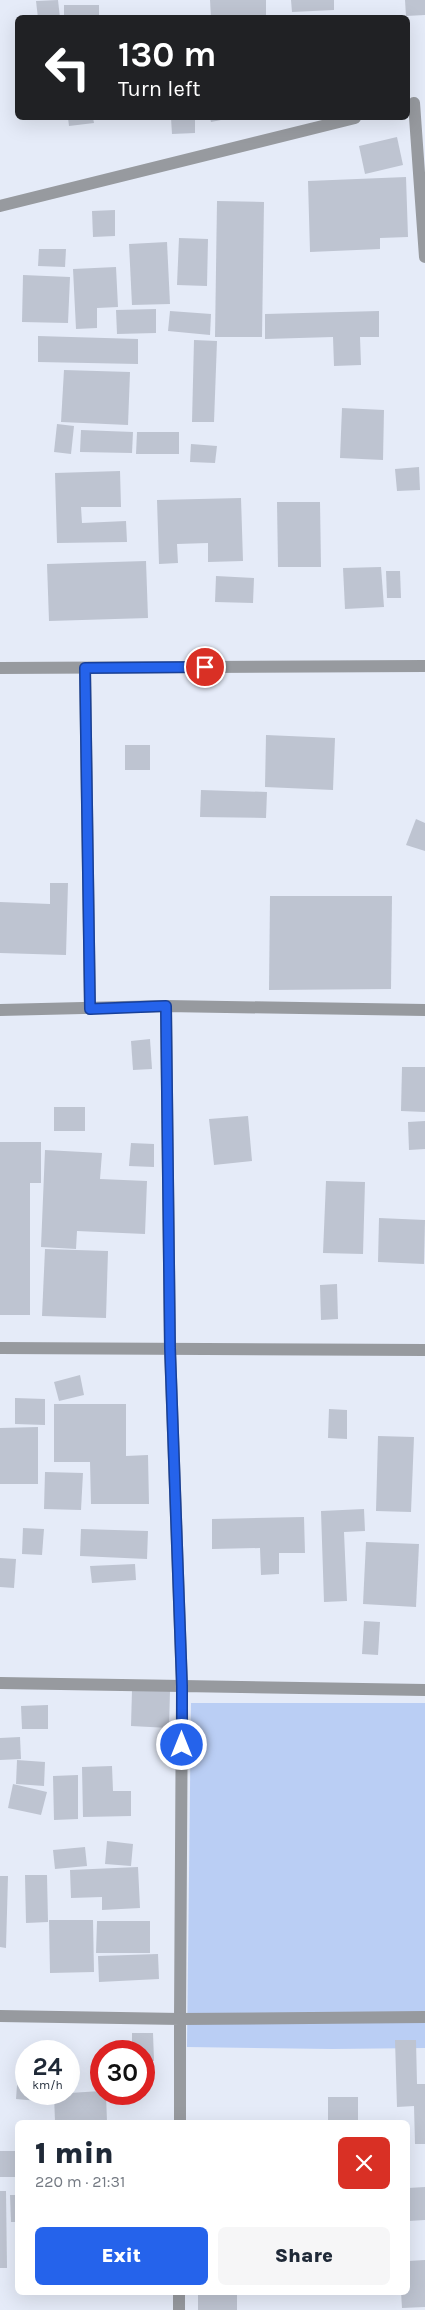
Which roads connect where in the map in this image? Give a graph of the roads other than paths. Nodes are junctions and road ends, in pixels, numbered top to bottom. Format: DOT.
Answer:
graph roads {
  1 [pos="415,102"];
  2 [pos="346,120"];
  3 [pos="0,206"];
  4 [pos="425,257"];
  5 [pos="425,666"];
  6 [pos="0,668"];
  7 [pos="85,668"];
  8 [pos="166,1006"];
  9 [pos="90,1009"];
  10 [pos="0,1010"];
  11 [pos="425,1010"];
  12 [pos="0,1348"];
  13 [pos="170,1348"];
  14 [pos="425,1350"];
  15 [pos="0,1682"];
  16 [pos="182,1686"];
  17 [pos="425,1690"];
  18 [pos="0,2016"];
  19 [pos="425,2017"];
  20 [pos="180,2019"];
  21 [pos="180,2120"];
  22 [pos="179,2295"];
  23 [pos="179,2310"];
  1 -- 4 [label="street"];
  2 -- 3 [label="street"];
  5 -- 7 [label="street"];
  6 -- 7 [label="street"];
  7 -- 9 [label="street"];
  8 -- 9 [label="street"];
  8 -- 11 [label="street"];
  8 -- 13 [label="street"];
  9 -- 10 [label="street"];
  12 -- 13 [label="street"];
  13 -- 14 [label="street"];
  13 -- 16 [label="street"];
  15 -- 16 [label="street"];
  16 -- 17 [label="street"];
  16 -- 20 [label="street"];
  18 -- 20 [label="street"];
  19 -- 20 [label="street"];
  20 -- 21 [label="street"];
  22 -- 23 [label="street"];
}
